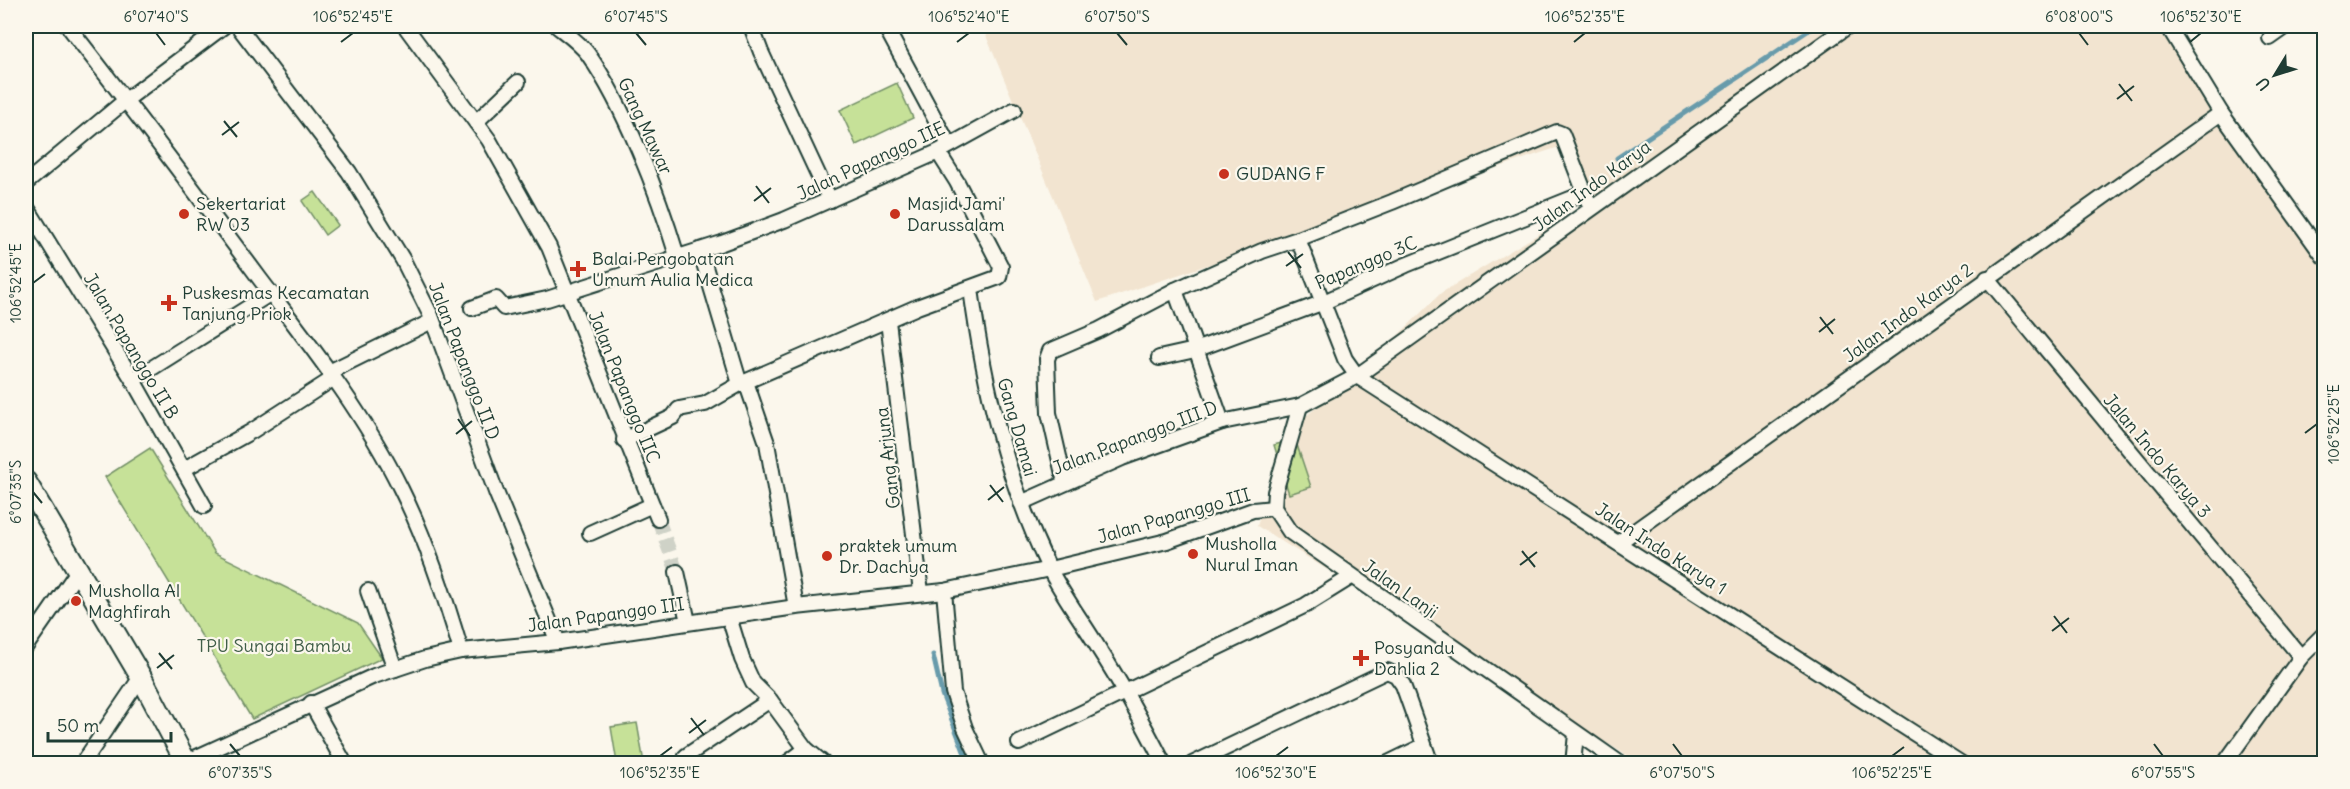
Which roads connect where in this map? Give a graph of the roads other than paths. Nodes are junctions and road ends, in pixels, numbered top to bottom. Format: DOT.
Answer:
graph roads {
  1 [pos="68,26"];
  2 [pos="224,26"];
  3 [pos="238,26"];
  4 [pos="405,26"];
  5 [pos="557,26"];
  6 [pos="751,26"];
  7 [pos="885,26"];
  8 [pos="1848,26"];
  9 [pos="2168,26"];
  10 [pos="2287,26"];
  11 [pos="2270,38"];
  12 [pos="518,82"];
  13 [pos="126,100"];
  14 [pos="1014,110"];
  15 [pos="2221,113"];
  16 [pos="476,122"];
  17 [pos="944,149"];
  18 [pos="26,183"];
  19 [pos="1585,193"];
  20 [pos="830,200"];
  21 [pos="26,206"];
  22 [pos="1591,208"];
  23 [pos="1298,239"];
  24 [pos="700,250"];
  25 [pos="676,256"];
  26 [pos="2325,257"];
  27 [pos="1987,278"];
  28 [pos="971,289"];
  29 [pos="1175,290"];
  30 [pos="567,292"];
  31 [pos="271,293"];
  32 [pos="1324,302"];
  33 [pos="472,308"];
  34 [pos="432,321"];
  35 [pos="888,321"];
  36 [pos="1195,350"];
  37 [pos="1159,358"];
  38 [pos="331,375"];
  39 [pos="1357,376"];
  40 [pos="133,380"];
  41 [pos="743,383"];
  42 [pos="1300,406"];
  43 [pos="1222,422"];
  44 [pos="624,440"];
  45 [pos="184,469"];
  46 [pos="26,482"];
  47 [pos="1065,483"];
  48 [pos="1021,503"];
  49 [pos="652,505"];
  50 [pos="204,506"];
  51 [pos="1274,508"];
  52 [pos="658,519"];
  53 [pos="590,533"];
  54 [pos="1618,543"];
  55 [pos="1050,569"];
  56 [pos="78,571"];
  57 [pos="677,572"];
  58 [pos="1351,576"];
  59 [pos="368,591"];
  60 [pos="944,591"];
  61 [pos="921,592"];
  62 [pos="796,608"];
  63 [pos="729,617"];
  64 [pos="688,622"];
  65 [pos="2325,634"];
  66 [pos="558,642"];
  67 [pos="26,646"];
  68 [pos="461,651"];
  69 [pos="2301,657"];
  70 [pos="395,669"];
  71 [pos="141,677"];
  72 [pos="1126,692"];
  73 [pos="770,700"];
  74 [pos="311,703"];
  75 [pos="1576,734"];
  76 [pos="1019,743"];
  77 [pos="1423,746"];
  78 [pos="806,749"];
  79 [pos="686,756"];
  80 [pos="187,763"];
  81 [pos="82,764"];
  82 [pos="345,764"];
  83 [pos="786,764"];
  84 [pos="824,764"];
  85 [pos="982,764"];
  86 [pos="1164,764"];
  87 [pos="1192,764"];
  88 [pos="1386,764"];
  89 [pos="1431,764"];
  90 [pos="1574,764"];
  91 [pos="1621,764"];
  92 [pos="1962,764"];
  93 [pos="2224,764"];
  1 -- 13 [label="street"];
  2 -- 13 [label="street"];
  3 -- 34 [label="street, Jalan Papanggo II D"];
  4 -- 16 [label="street, Jalan Papanggo IIC"];
  5 -- 25 [label="street, Gang Mawar"];
  6 -- 20 [label="street"];
  7 -- 17 [label="street"];
  8 -- 22 [label="street, Jalan Indo Karya"];
  9 -- 15 [label="street"];
  10 -- 11 [label="street"];
  12 -- 16 [label="street"];
  13 -- 18 [label="street"];
  13 -- 31 [label="street"];
  14 -- 17 [label="street, Jalan Papanggo IIE"];
  15 -- 26 [label="street"];
  15 -- 27 [label="street, Jalan Indo Karya 2"];
  16 -- 30 [label="street, Jalan Papanggo IIC"];
  17 -- 20 [label="street, Jalan Papanggo IIE"];
  17 -- 28 [label="street"];
  19 -- 22 [label="street"];
  19 -- 23 [label="street"];
  19 -- 32 [label="street, Papanggo 3C"];
  20 -- 24 [label="street, Jalan Papanggo IIE"];
  21 -- 40 [label="street, Jalan Papanggo II B"];
  22 -- 39 [label="street, Jalan Indo Karya"];
  23 -- 29 [label="street"];
  23 -- 32 [label="street, Jalan Indo Karya 1"];
  24 -- 25 [label="street, Jalan Papanggo IIE"];
  24 -- 41 [label="street"];
  25 -- 30 [label="street, Jalan Papanggo IIE"];
  27 -- 54 [label="street, Jalan Indo Karya 2"];
  27 -- 69 [label="street, Jalan Indo Karya 3"];
  28 -- 35 [label="street"];
  28 -- 48 [label="street, Gang Damai"];
  29 -- 36 [label="street"];
  29 -- 47 [label="street"];
  30 -- 33 [label="street, Jalan Papanggo IIE"];
  30 -- 44 [label="street, Jalan Papanggo IIC"];
  31 -- 38 [label="street"];
  31 -- 40 [label="street"];
  32 -- 36 [label="street, Papanggo 3C"];
  32 -- 39 [label="street, Jalan Indo Karya 1"];
  34 -- 38 [label="street"];
  34 -- 66 [label="street, Jalan Papanggo II D"];
  35 -- 41 [label="street"];
  35 -- 61 [label="street, Gang Arjuna"];
  36 -- 37 [label="street, Papanggo 3C"];
  36 -- 43 [label="street"];
  38 -- 45 [label="street"];
  38 -- 68 [label="street"];
  39 -- 42 [label="street, Jalan Indo Karya"];
  39 -- 54 [label="street, Jalan Indo Karya 1"];
  40 -- 45 [label="street, Jalan Papanggo II B"];
  41 -- 44 [label="street"];
  41 -- 62 [label="street"];
  42 -- 43 [label="street, Jalan Papanggo III D"];
  42 -- 51 [label="street"];
  43 -- 47 [label="street, Jalan Papanggo III D"];
  44 -- 49 [label="street, Jalan Papanggo IIC"];
  45 -- 50 [label="street, Jalan Papanggo II B"];
  46 -- 56 [label="street"];
  47 -- 48 [label="street, Jalan Papanggo III D"];
  48 -- 55 [label="street, Gang Damai"];
  49 -- 52 [label="street, Jalan Papanggo IIC"];
  49 -- 53 [label="street"];
  51 -- 55 [label="street, Jalan Papanggo III"];
  51 -- 58 [label="street, Jalan Lanji"];
  54 -- 92 [label="street, Jalan Indo Karya 1"];
  55 -- 60 [label="street, Jalan Papanggo III"];
  55 -- 72 [label="street"];
  56 -- 67 [label="street"];
  56 -- 71 [label="street"];
  57 -- 64 [label="street"];
  58 -- 72 [label="street"];
  58 -- 75 [label="street, Jalan Lanji"];
  59 -- 70 [label="street"];
  60 -- 61 [label="street, Jalan Papanggo III"];
  60 -- 85 [label="street"];
  61 -- 62 [label="street, Jalan Papanggo III"];
  62 -- 63 [label="street, Jalan Papanggo III"];
  63 -- 64 [label="street, Jalan Papanggo III"];
  63 -- 73 [label="street"];
  64 -- 66 [label="street, Jalan Papanggo III"];
  65 -- 69 [label="street"];
  66 -- 68 [label="street, Jalan Papanggo III"];
  68 -- 70 [label="street, Jalan Papanggo III"];
  69 -- 93 [label="street"];
  70 -- 74 [label="street, Jalan Papanggo III"];
  71 -- 80 [label="street"];
  71 -- 81 [label="street"];
  72 -- 76 [label="street"];
  72 -- 86 [label="street"];
  73 -- 78 [label="street"];
  73 -- 79 [label="street"];
  74 -- 80 [label="street, Jalan Papanggo III"];
  74 -- 82 [label="street"];
  75 -- 90 [label="street"];
  75 -- 91 [label="street, Jalan Lanji"];
  77 -- 87 [label="street"];
  77 -- 88 [label="street"];
  77 -- 89 [label="street"];
  78 -- 83 [label="street"];
  78 -- 84 [label="street"];
}
